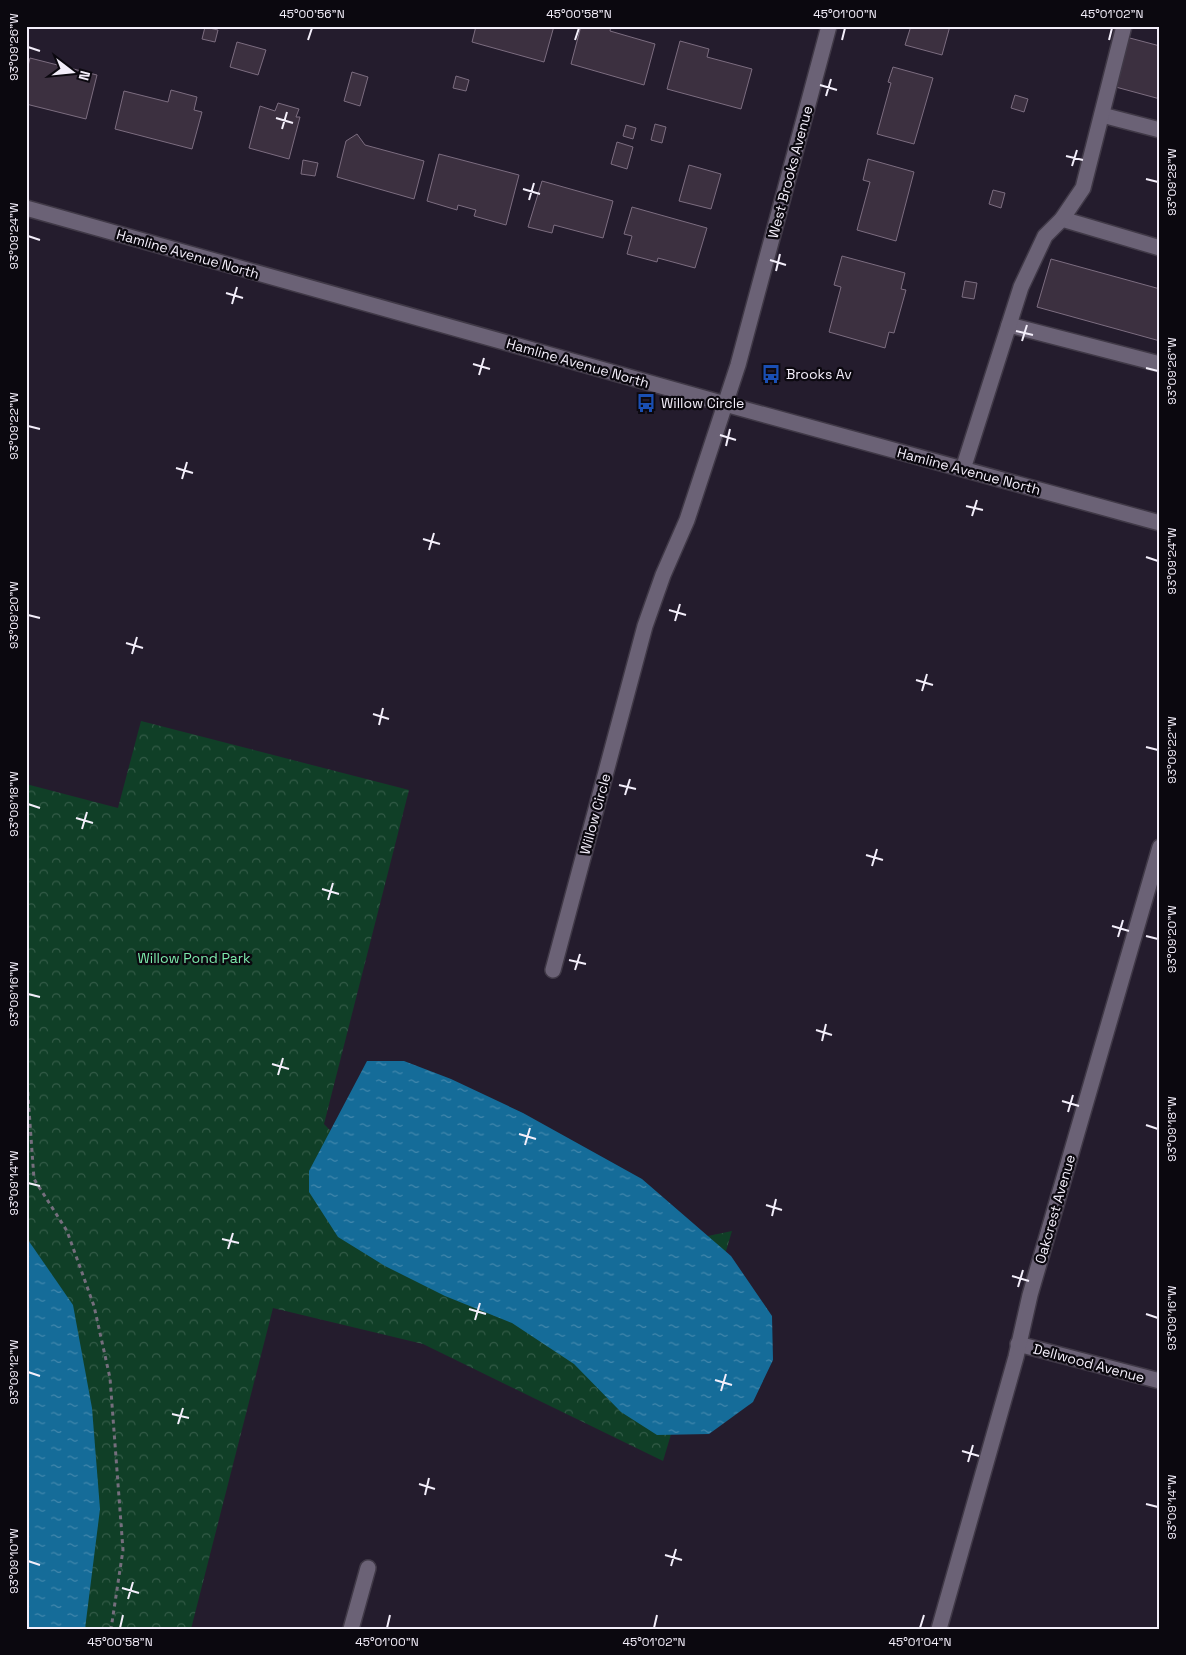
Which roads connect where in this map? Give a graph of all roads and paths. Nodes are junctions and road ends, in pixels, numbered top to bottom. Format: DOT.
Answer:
graph roads {
  1 [pos="829,26"];
  2 [pos="1124,26"];
  3 [pos="1102,116"];
  4 [pos="1160,130"];
  5 [pos="26,208"];
  6 [pos="1062,219"];
  7 [pos="1160,248"];
  8 [pos="1009,325"];
  9 [pos="1160,364"];
  10 [pos="726,404"];
  11 [pos="963,469"];
  12 [pos="1160,523"];
  13 [pos="1160,847"];
  14 [pos="553,970"];
  15 [pos="26,1068"];
  16 [pos="1018,1344"];
  17 [pos="1160,1381"];
  18 [pos="368,1568"];
  19 [pos="112,1629"];
  20 [pos="351,1629"];
  21 [pos="940,1629"];
  1 -- 10 [label="street, West Brooks Avenue"];
  2 -- 3 [label="street"];
  3 -- 4 [label="street"];
  3 -- 6 [label="street"];
  5 -- 10 [label="street, Hamline Avenue North"];
  6 -- 7 [label="street"];
  6 -- 8 [label="street"];
  8 -- 9 [label="street"];
  8 -- 11 [label="street"];
  10 -- 11 [label="street, Hamline Avenue North"];
  10 -- 14 [label="street, Willow Circle"];
  11 -- 12 [label="street, Hamline Avenue North"];
  13 -- 16 [label="street, Oakcrest Avenue"];
  15 -- 19 [label="path"];
  16 -- 17 [label="street, Dellwood Avenue"];
  16 -- 21 [label="street, Oakcrest Avenue"];
  18 -- 20 [label="street"];
}
